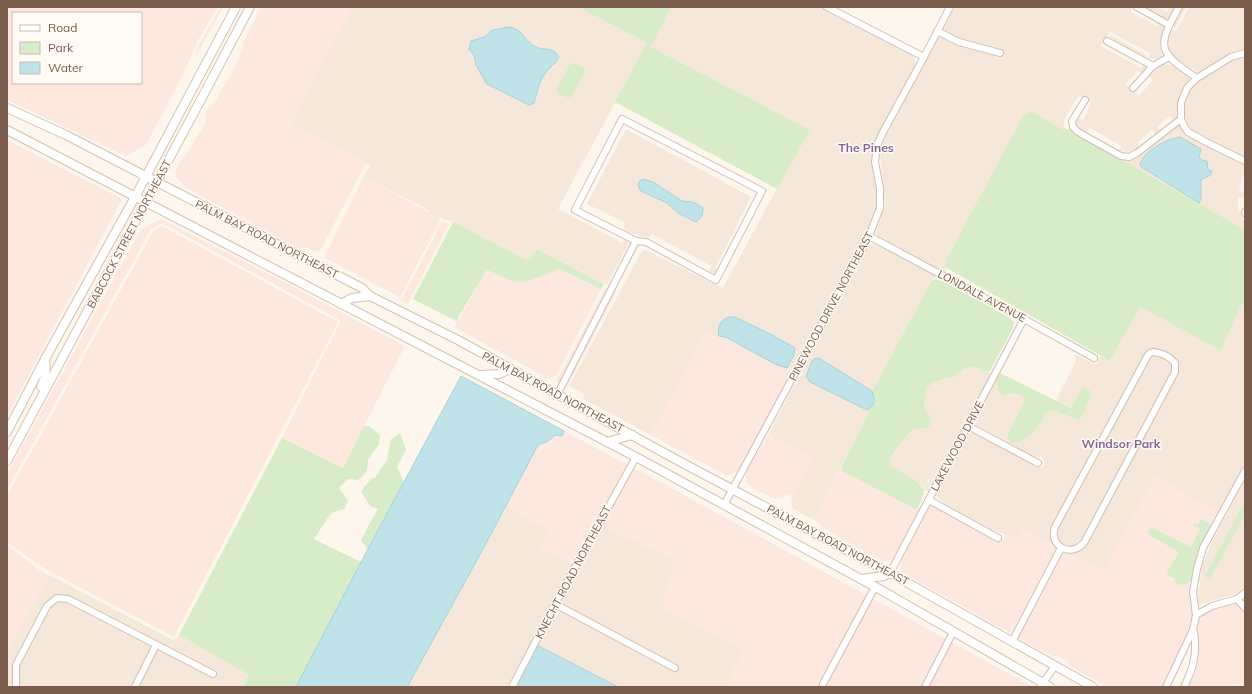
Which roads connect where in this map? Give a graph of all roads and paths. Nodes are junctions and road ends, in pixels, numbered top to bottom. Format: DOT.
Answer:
graph roads {
  1 [pos="236,7"];
  2 [pos="250,7"];
  3 [pos="827,7"];
  4 [pos="950,7"];
  5 [pos="1137,7"];
  6 [pos="1179,7"];
  7 [pos="1169,25"];
  8 [pos="937,31"];
  9 [pos="1107,40"];
  10 [pos="1000,53"];
  11 [pos="1245,53"];
  12 [pos="924,58"];
  13 [pos="1169,58"];
  14 [pos="1153,66"];
  15 [pos="1196,78"];
  16 [pos="1133,88"];
  17 [pos="1084,100"];
  18 [pos="7,108"];
  19 [pos="1181,119"];
  20 [pos="7,130"];
  21 [pos="1245,161"];
  22 [pos="145,176"];
  23 [pos="156,182"];
  24 [pos="135,197"];
  25 [pos="145,202"];
  26 [pos="869,236"];
  27 [pos="636,241"];
  28 [pos="370,296"];
  29 [pos="341,304"];
  30 [pos="1024,319"];
  31 [pos="1094,358"];
  32 [pos="44,359"];
  33 [pos="510,369"];
  34 [pos="478,375"];
  35 [pos="557,395"];
  36 [pos="29,419"];
  37 [pos="968,426"];
  38 [pos="7,432"];
  39 [pos="632,435"];
  40 [pos="606,442"];
  41 [pos="636,457"];
  42 [pos="7,461"];
  43 [pos="1038,463"];
  44 [pos="1245,471"];
  45 [pos="732,488"];
  46 [pos="929,500"];
  47 [pos="724,505"];
  48 [pos="998,538"];
  49 [pos="1061,548"];
  50 [pos="890,573"];
  51 [pos="899,578"];
  52 [pos="861,579"];
  53 [pos="875,587"];
  54 [pos="1245,593"];
  55 [pos="1237,599"];
  56 [pos="555,604"];
  57 [pos="1245,608"];
  58 [pos="1196,615"];
  59 [pos="1193,630"];
  60 [pos="953,632"];
  61 [pos="1012,642"];
  62 [pos="156,645"];
  63 [pos="1055,666"];
  64 [pos="675,668"];
  65 [pos="213,674"];
  66 [pos="823,684"];
  67 [pos="1044,686"];
  68 [pos="16,687"];
  69 [pos="135,687"];
  70 [pos="512,687"];
  71 [pos="925,687"];
  72 [pos="1093,687"];
  73 [pos="1166,687"];
  74 [pos="1184,687"];
  1 -- 22 [label="main road, BABCOCK STREET NORTHEAST"];
  2 -- 23 [label="main road, BABCOCK STREET NORTHEAST"];
  3 -- 12 [label="street"];
  4 -- 8 [label="street, PINEWOOD DRIVE NORTHEAST"];
  5 -- 7 [label="street"];
  6 -- 7 [label="street"];
  7 -- 13 [label="street"];
  8 -- 10 [label="street"];
  8 -- 12 [label="street, PINEWOOD DRIVE NORTHEAST"];
  9 -- 14 [label="street"];
  11 -- 15 [label="street"];
  12 -- 26 [label="street, PINEWOOD DRIVE NORTHEAST"];
  13 -- 14 [label="street"];
  13 -- 15 [label="street"];
  14 -- 16 [label="street"];
  15 -- 19 [label="street"];
  17 -- 19 [label="street"];
  18 -- 22 [label="main road, PALM BAY ROAD NORTHEAST"];
  19 -- 21 [label="street"];
  20 -- 24 [label="main road, PALM BAY ROAD NORTHEAST"];
  22 -- 23 [label="main road, PALM BAY ROAD NORTHEAST"];
  22 -- 24 [label="main road, BABCOCK STREET NORTHEAST"];
  23 -- 25 [label="main road, BABCOCK STREET NORTHEAST"];
  23 -- 28 [label="main road, PALM BAY ROAD NORTHEAST"];
  24 -- 25 [label="main road, PALM BAY ROAD NORTHEAST"];
  24 -- 32 [label="main road, BABCOCK STREET NORTHEAST"];
  25 -- 29 [label="main road, PALM BAY ROAD NORTHEAST"];
  25 -- 36 [label="main road, BABCOCK STREET NORTHEAST"];
  26 -- 30 [label="street, LONDALE AVENUE"];
  26 -- 45 [label="street, PINEWOOD DRIVE NORTHEAST"];
  27 -- 27 [label="street"];
  27 -- 35 [label="street"];
  28 -- 29 [label="main road"];
  28 -- 33 [label="main road, PALM BAY ROAD NORTHEAST"];
  29 -- 34 [label="main road, PALM BAY ROAD NORTHEAST"];
  30 -- 31 [label="street, LONDALE AVENUE"];
  30 -- 37 [label="street, LAKEWOOD DRIVE"];
  32 -- 36 [label="main road"];
  32 -- 38 [label="main road, BABCOCK STREET NORTHEAST"];
  33 -- 34 [label="main road"];
  33 -- 35 [label="main road, PALM BAY ROAD NORTHEAST"];
  34 -- 40 [label="main road, PALM BAY ROAD NORTHEAST"];
  35 -- 39 [label="main road, PALM BAY ROAD NORTHEAST"];
  36 -- 42 [label="main road, BABCOCK STREET NORTHEAST"];
  37 -- 43 [label="street"];
  37 -- 46 [label="street, LAKEWOOD DRIVE"];
  39 -- 40 [label="main road"];
  39 -- 45 [label="main road, PALM BAY ROAD NORTHEAST"];
  40 -- 41 [label="main road, PALM BAY ROAD NORTHEAST"];
  41 -- 47 [label="main road, PALM BAY ROAD NORTHEAST"];
  41 -- 56 [label="street, KNECHT ROAD NORTHEAST"];
  44 -- 58 [label="street"];
  45 -- 47 [label="street, PINEWOOD DRIVE NORTHEAST"];
  45 -- 50 [label="main road, PALM BAY ROAD NORTHEAST"];
  46 -- 48 [label="street"];
  46 -- 50 [label="street, LAKEWOOD DRIVE"];
  47 -- 52 [label="main road, PALM BAY ROAD NORTHEAST"];
  49 -- 49 [label="street"];
  49 -- 61 [label="street"];
  50 -- 51 [label="main road, PALM BAY ROAD NORTHEAST"];
  50 -- 52 [label="main road"];
  51 -- 53 [label="main road"];
  51 -- 61 [label="main road, PALM BAY ROAD NORTHEAST"];
  52 -- 53 [label="main road, PALM BAY ROAD NORTHEAST"];
  53 -- 60 [label="main road, PALM BAY ROAD NORTHEAST"];
  53 -- 66 [label="street"];
  54 -- 55 [label="street"];
  55 -- 57 [label="street"];
  55 -- 58 [label="street"];
  56 -- 64 [label="street"];
  56 -- 70 [label="street, KNECHT ROAD NORTHEAST"];
  58 -- 59 [label="street"];
  59 -- 73 [label="street"];
  59 -- 74 [label="street"];
  60 -- 67 [label="main road, PALM BAY ROAD NORTHEAST"];
  60 -- 71 [label="street"];
  61 -- 63 [label="main road, PALM BAY ROAD NORTHEAST"];
  62 -- 65 [label="street"];
  62 -- 68 [label="street"];
  62 -- 69 [label="street"];
  63 -- 67 [label="street"];
  63 -- 72 [label="main road, PALM BAY ROAD NORTHEAST"];
}
